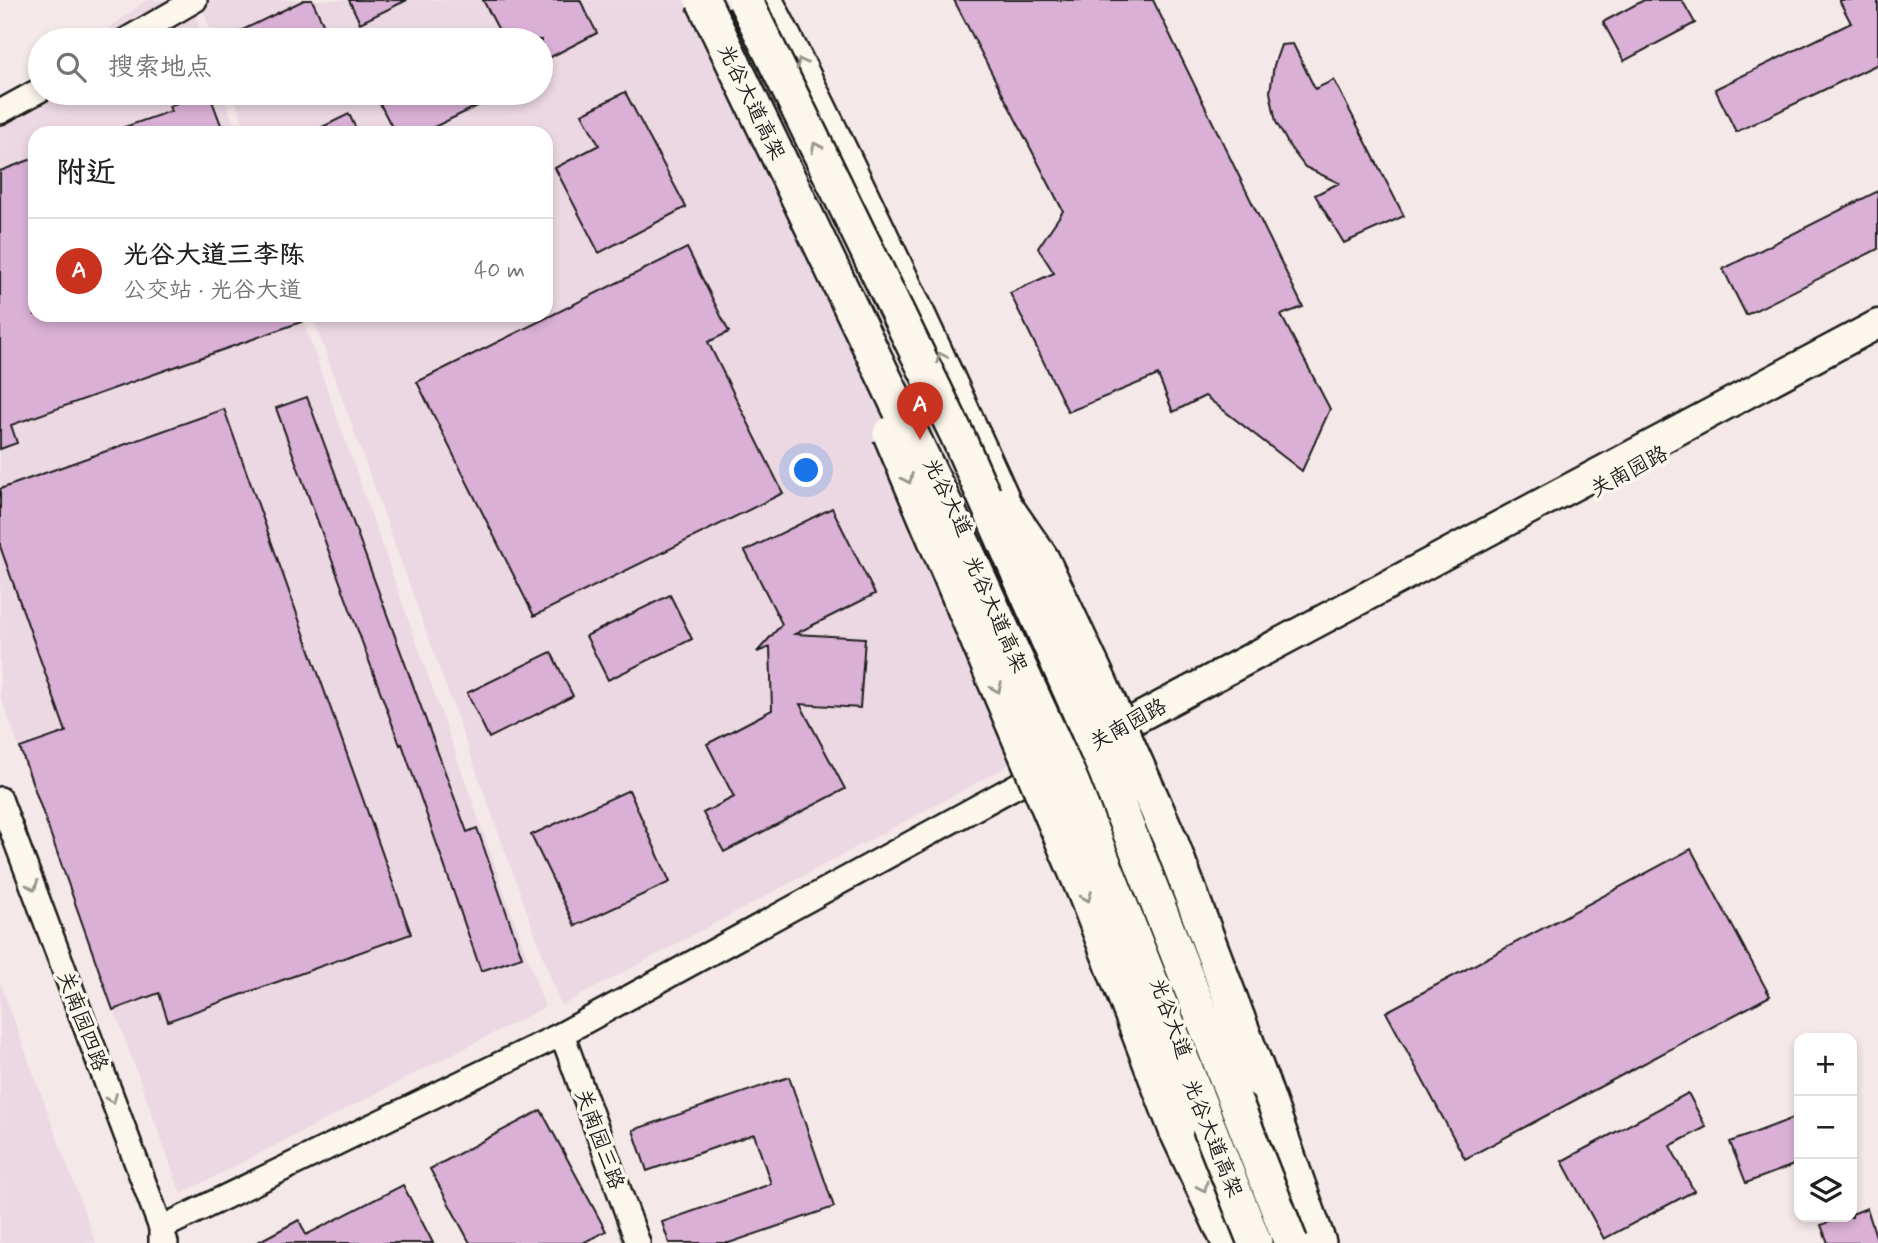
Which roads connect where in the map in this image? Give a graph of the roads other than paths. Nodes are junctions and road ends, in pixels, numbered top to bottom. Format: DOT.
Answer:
graph roads {
  1 [pos="195,0"];
  2 [pos="705,0"];
  3 [pos="745,0"];
  4 [pos="768,0"];
  5 [pos="147,28"];
  6 [pos="28,97"];
  7 [pos="0,112"];
  8 [pos="857,321"];
  9 [pos="1878,324"];
  10 [pos="1878,337"];
  11 [pos="958,437"];
  12 [pos="1116,737"];
  13 [pos="1071,756"];
  14 [pos="0,799"];
  15 [pos="562,1034"];
  16 [pos="163,1238"];
  17 [pos="638,1243"];
  18 [pos="1229,1243"];
  19 [pos="1248,1243"];
  20 [pos="1255,1243"];
  21 [pos="1291,1243"];
  22 [pos="1305,1243"];
  23 [pos="1319,1243"];
  1 -- 5 [label="street"];
  2 -- 8 [label="highway, 光谷大道高架, bridge"];
  2 -- 13 [label="main road, 光谷大道"];
  11 -- 3 [label="highway, 光谷大道高架, one-way, bridge"];
  12 -- 4 [label="main road, one-way"];
  6 -- 7 [label="street"];
  8 -- 18 [label="highway, one-way, bridge"];
  8 -- 20 [label="highway, 光谷大道高架, bridge"];
  9 -- 12 [label="main road, 关南园路"];
  10 -- 12 [label="main road, 关南园路"];
  11 -- 21 [label="highway, 光谷大道高架, bridge"];
  11 -- 23 [label="highway, bridge"];
  12 -- 13 [label="main road, 关南园路"];
  12 -- 22 [label="main road"];
  13 -- 15 [label="street"];
  13 -- 19 [label="main road, 光谷大道"];
  14 -- 16 [label="street, 关南园四路, one-way"];
  15 -- 16 [label="street"];
  15 -- 17 [label="street, 关南园三路"];
}
